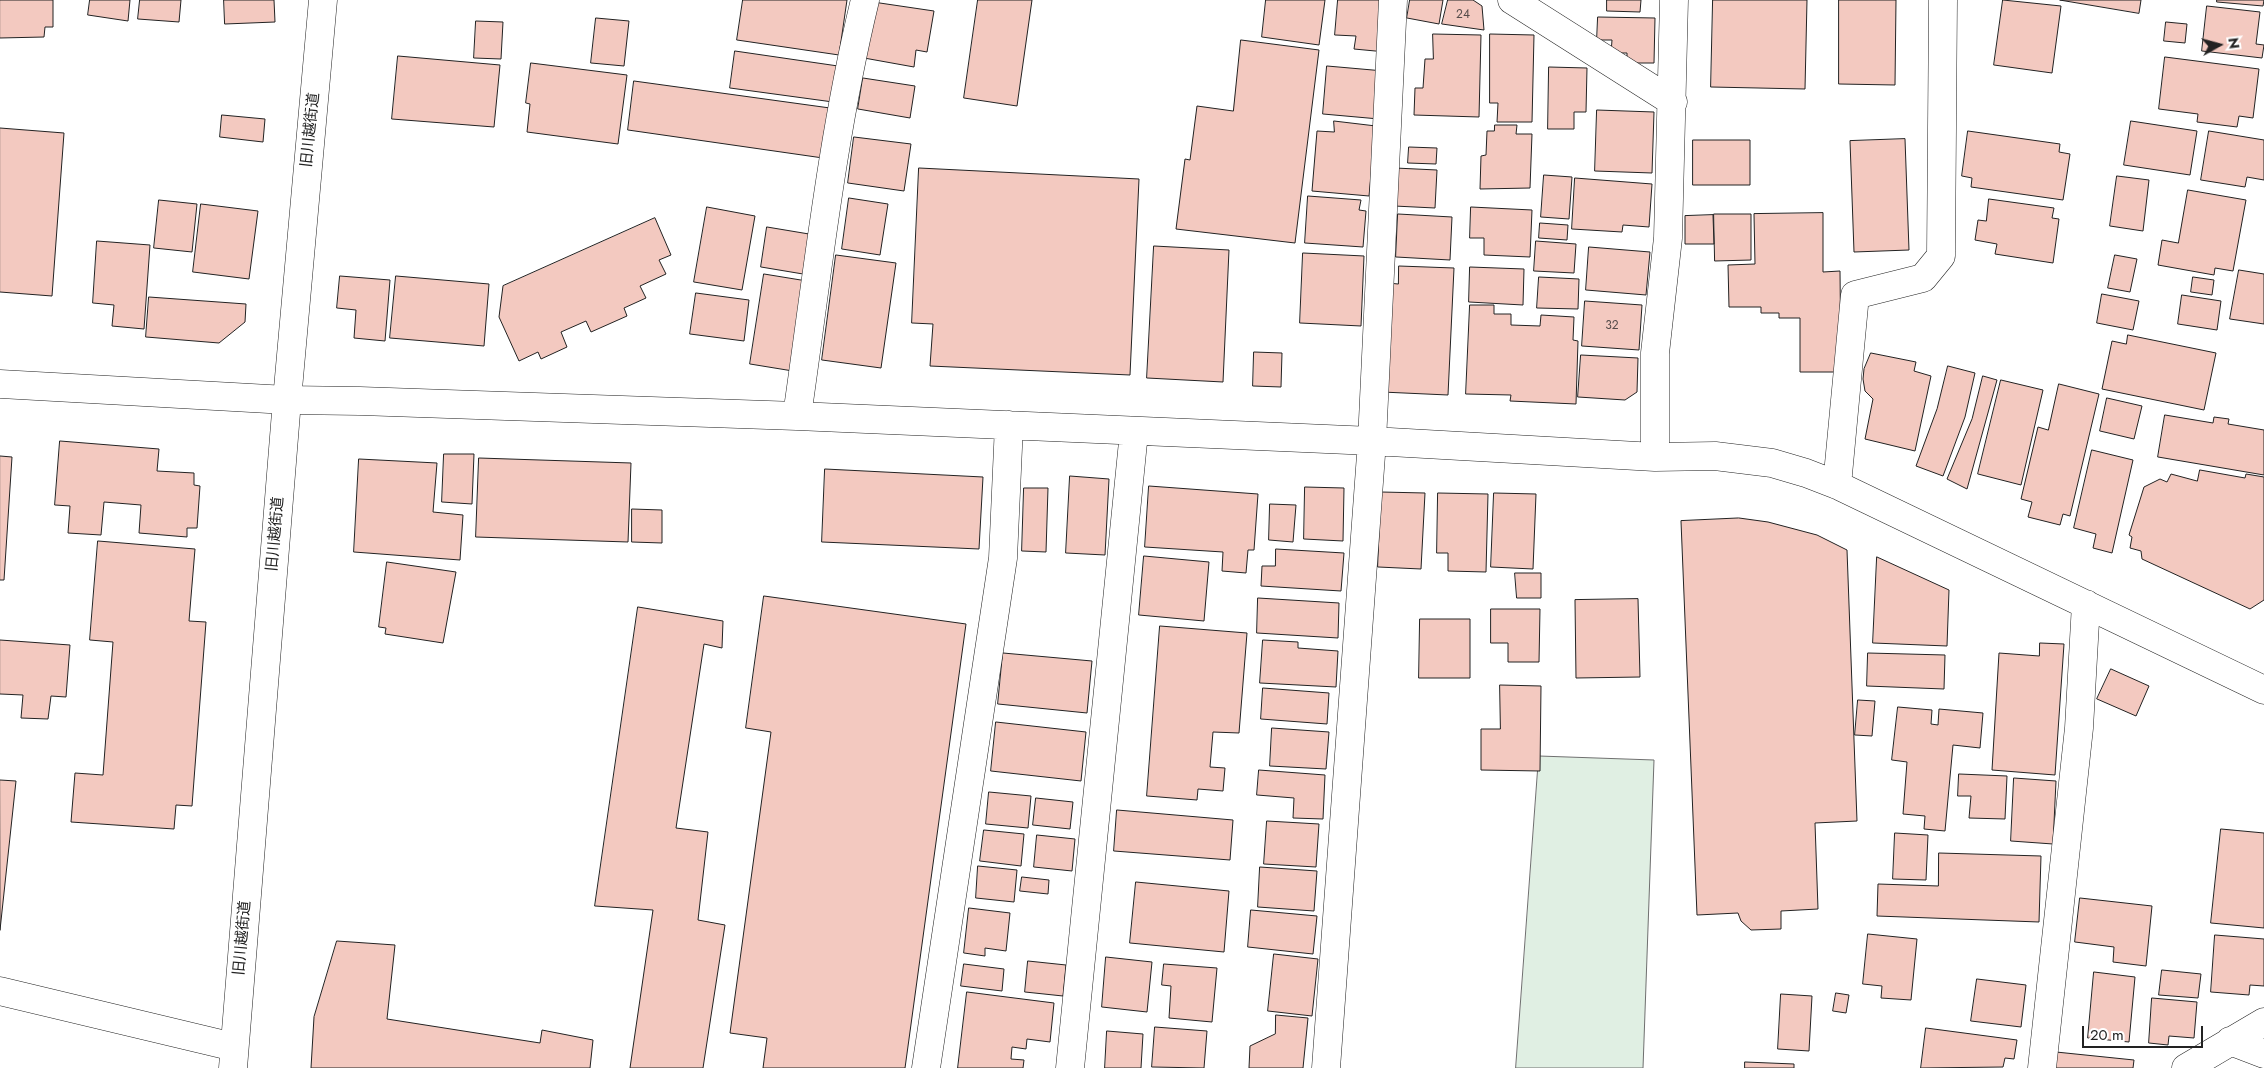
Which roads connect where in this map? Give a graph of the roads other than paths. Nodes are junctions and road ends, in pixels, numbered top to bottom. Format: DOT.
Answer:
graph roads {
  1 [pos="323,0"];
  2 [pos="865,0"];
  3 [pos="1393,0"];
  4 [pos="1512,0"];
  5 [pos="1674,0"];
  6 [pos="1943,0"];
  7 [pos="1673,102"];
  8 [pos="0,384"];
  9 [pos="287,400"];
  10 [pos="797,416"];
  11 [pos="1009,425"];
  12 [pos="1134,432"];
  13 [pos="1372,441"];
  14 [pos="1655,457"];
  15 [pos="1837,485"];
  16 [pos="2086,604"];
  17 [pos="2264,690"];
  18 [pos="0,991"];
  19 [pos="2264,1022"];
  20 [pos="2230,1041"];
  21 [pos="2264,1054"];
  22 [pos="233,1058"];
  23 [pos="926,1068"];
  24 [pos="1070,1068"];
  25 [pos="1326,1068"];
  26 [pos="2042,1068"];
  27 [pos="2186,1068"];
  1 -- 9 [label="street, 旧川越街道"];
  2 -- 10 [label="street"];
  3 -- 13 [label="street"];
  4 -- 7 [label="street"];
  5 -- 7 [label="street"];
  6 -- 15 [label="street"];
  7 -- 14 [label="street"];
  8 -- 9 [label="street"];
  9 -- 10 [label="street"];
  9 -- 22 [label="street, 旧川越街道"];
  10 -- 11 [label="street"];
  11 -- 12 [label="street"];
  11 -- 23 [label="street"];
  12 -- 13 [label="street"];
  12 -- 24 [label="street"];
  13 -- 14 [label="street"];
  13 -- 25 [label="street"];
  14 -- 15 [label="street"];
  15 -- 16 [label="street"];
  16 -- 17 [label="street"];
  16 -- 26 [label="street"];
  18 -- 22 [label="street"];
  19 -- 20 [label="street"];
  20 -- 21 [label="street"];
  20 -- 27 [label="street"];
}
